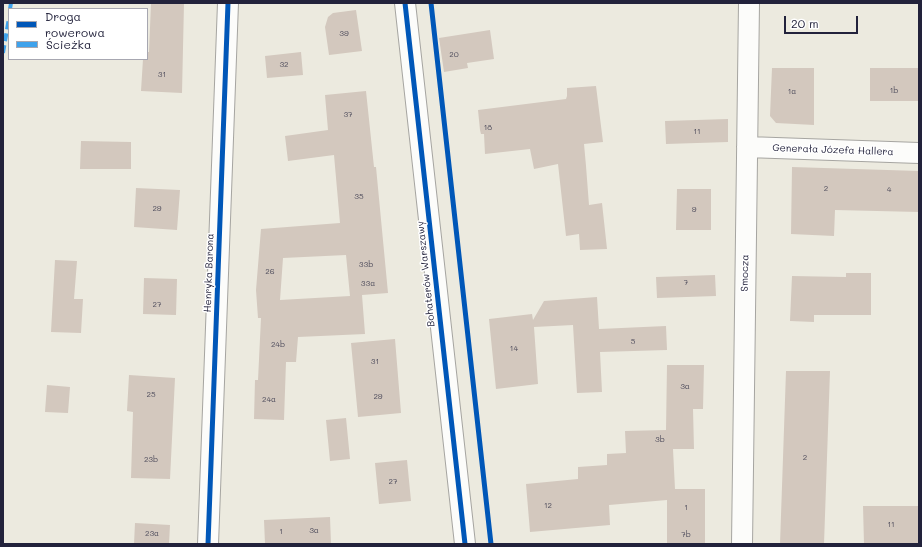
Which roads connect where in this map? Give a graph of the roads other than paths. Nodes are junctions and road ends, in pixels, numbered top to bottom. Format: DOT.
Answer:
graph roads {
  1 [pos="228,3"];
  2 [pos="405,3"];
  3 [pos="749,3"];
  4 [pos="747,148"];
  5 [pos="919,152"];
  6 [pos="208,544"];
  7 [pos="465,544"];
  8 [pos="742,544"];
  1 -- 6 [label="street, Henryka Barona"];
  2 -- 7 [label="street, Bohaterów Warszawy"];
  3 -- 4 [label="street, Smocza"];
  4 -- 5 [label="street, Generała Józefa Hallera"];
  4 -- 8 [label="street, Smocza"];
}
